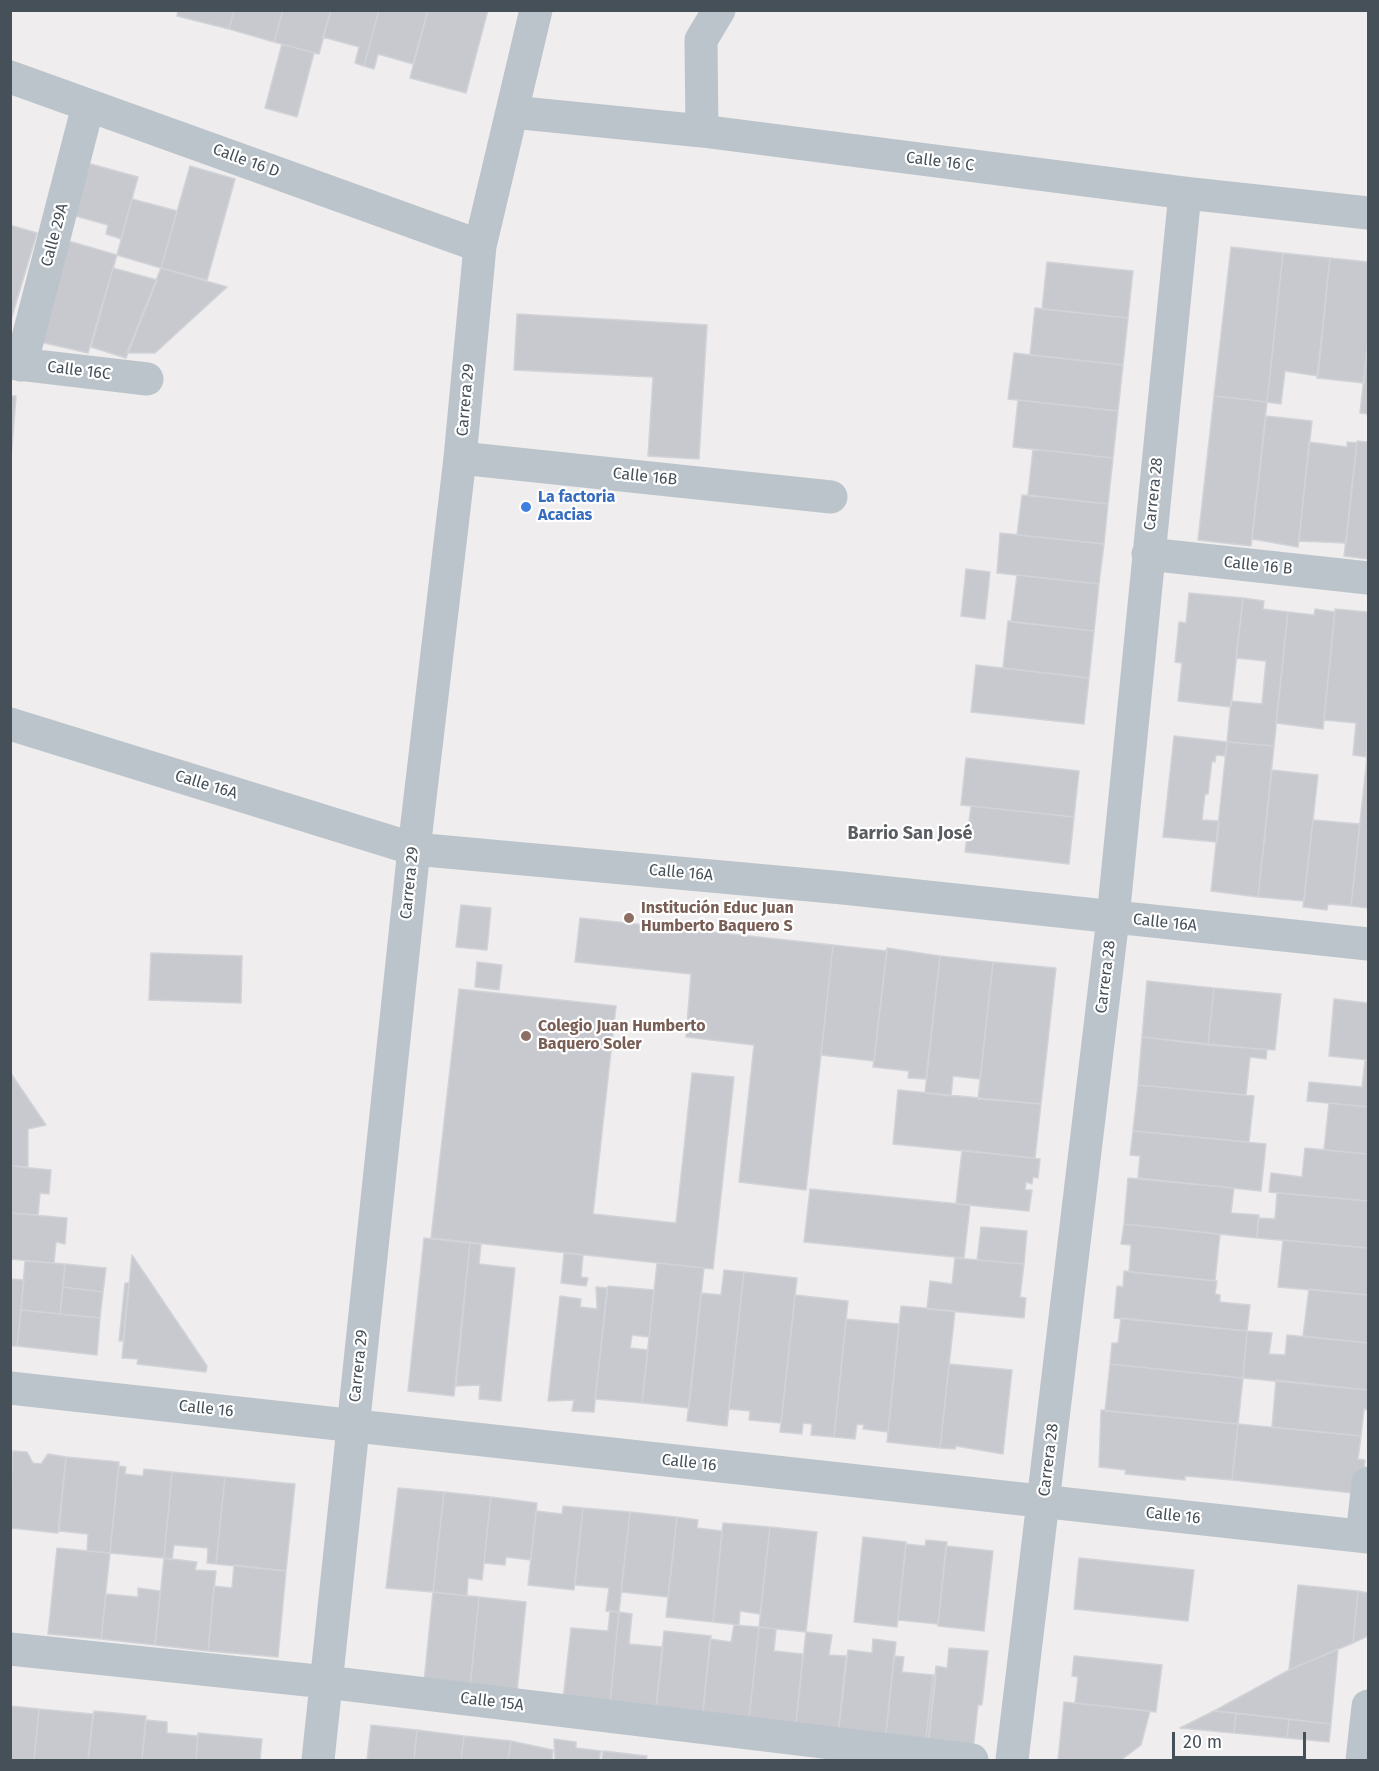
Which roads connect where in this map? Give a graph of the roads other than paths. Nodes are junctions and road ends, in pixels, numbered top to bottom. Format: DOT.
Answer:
graph roads {
  1 [pos="536,10"];
  2 [pos="719,10"];
  3 [pos="10,77"];
  4 [pos="88,106"];
  5 [pos="512,112"];
  6 [pos="702,131"];
  7 [pos="1185,193"];
  8 [pos="1368,213"];
  9 [pos="480,246"];
  10 [pos="16,364"];
  11 [pos="147,379"];
  12 [pos="460,458"];
  13 [pos="831,497"];
  14 [pos="1148,554"];
  15 [pos="1368,578"];
  16 [pos="10,724"];
  17 [pos="414,849"];
  18 [pos="1113,918"];
  19 [pos="1368,944"];
  20 [pos="10,1388"];
  21 [pos="353,1425"];
  22 [pos="1368,1483"];
  23 [pos="1044,1503"];
  24 [pos="1365,1536"];
  25 [pos="10,1649"];
  26 [pos="326,1682"];
  27 [pos="1368,1706"];
  28 [pos="318,1761"];
  29 [pos="972,1761"];
  30 [pos="1012,1761"];
  31 [pos="1362,1761"];
  1 -- 5 [label="street, Carrera 29"];
  2 -- 6 [label="street"];
  3 -- 4 [label="street, Calle 16 D"];
  4 -- 9 [label="street, Calle 16 D"];
  4 -- 10 [label="street, Calle 29A"];
  5 -- 6 [label="street, Calle 16 C"];
  5 -- 9 [label="street, Carrera 29"];
  6 -- 7 [label="street, Calle 16 C"];
  7 -- 8 [label="street, Calle 16 C"];
  7 -- 14 [label="street, Carrera 28"];
  9 -- 12 [label="street, Carrera 29"];
  10 -- 11 [label="street, Calle 16C"];
  12 -- 13 [label="street, Calle 16B"];
  12 -- 17 [label="street, Carrera 29"];
  14 -- 15 [label="street, Calle 16 B"];
  14 -- 18 [label="street, Carrera 28"];
  16 -- 17 [label="street, Calle 16A"];
  17 -- 18 [label="street, Calle 16A"];
  17 -- 21 [label="street, Carrera 29"];
  18 -- 19 [label="street, Calle 16A"];
  18 -- 23 [label="street, Carrera 28"];
  20 -- 21 [label="street, Calle 16"];
  21 -- 23 [label="street, Calle 16"];
  21 -- 26 [label="street, Carrera 29"];
  22 -- 24 [label="street"];
  23 -- 24 [label="street, Calle 16"];
  23 -- 30 [label="street, Carrera 28"];
  25 -- 26 [label="street, Calle 15A"];
  26 -- 28 [label="street, Carrera 29"];
  26 -- 29 [label="street, Calle 15A"];
  27 -- 31 [label="street"];
}
